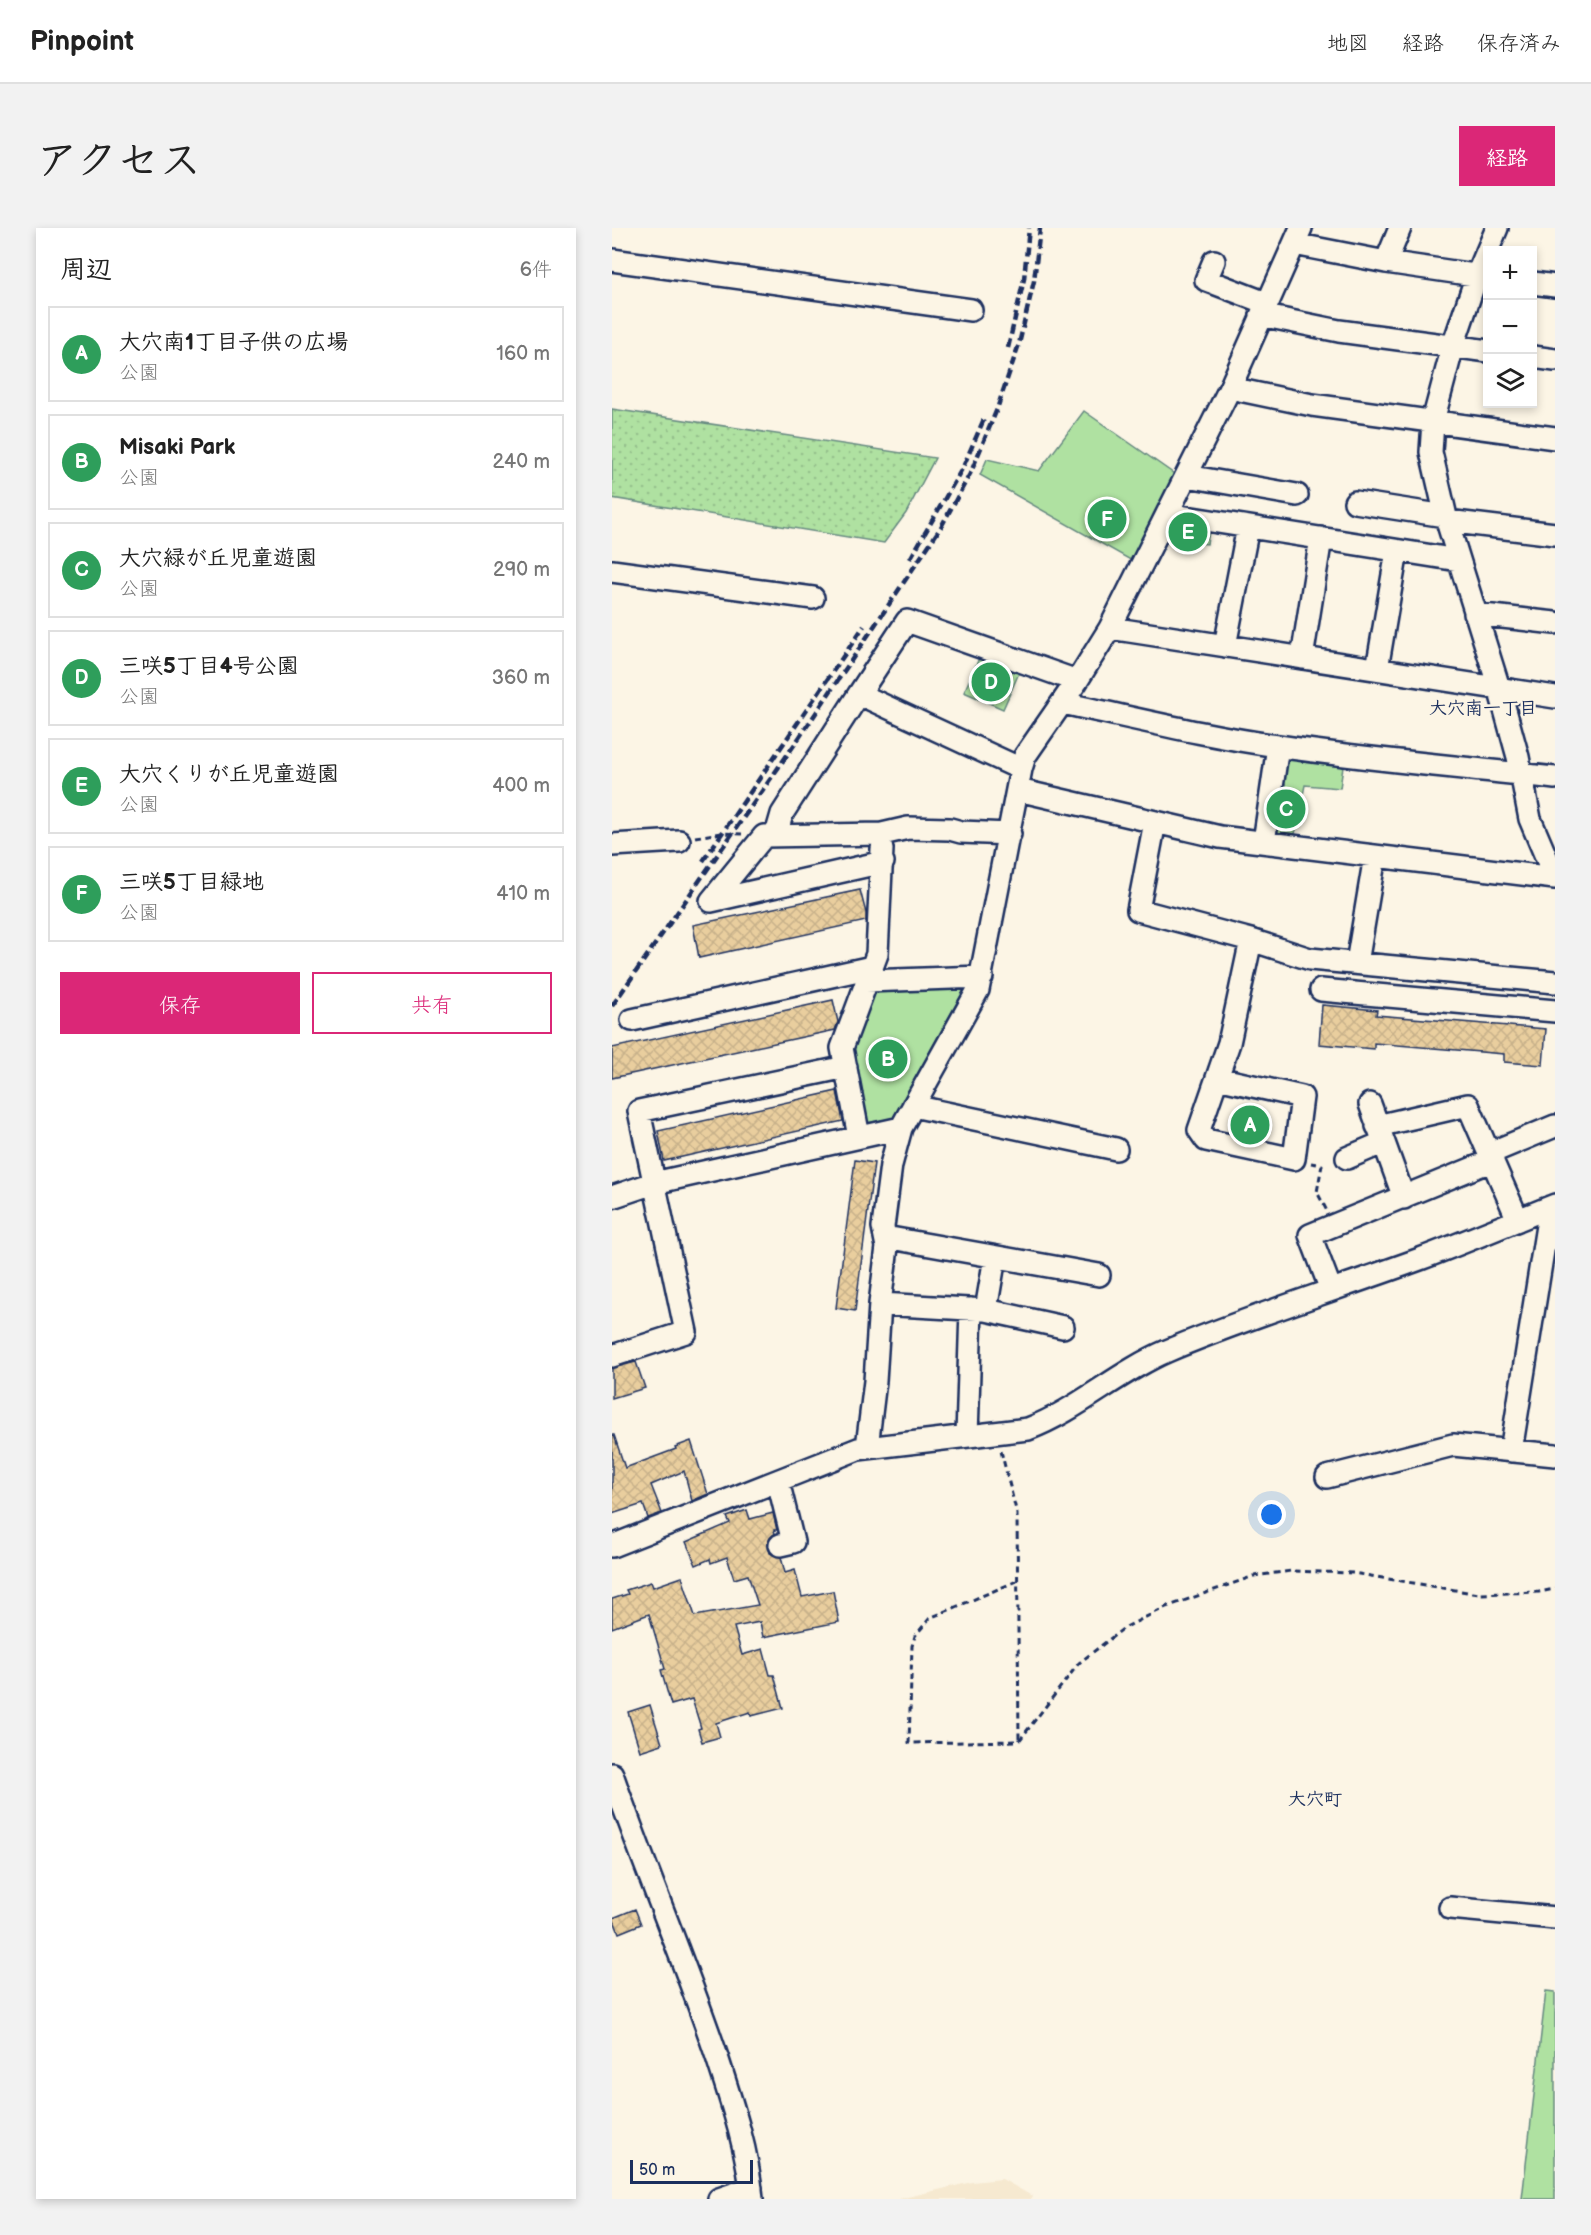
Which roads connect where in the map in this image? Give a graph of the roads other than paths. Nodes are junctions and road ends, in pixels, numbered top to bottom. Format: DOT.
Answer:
graph roads {
  1 [pos="1400,228"];
  2 [pos="1497,228"];
  3 [pos="1297,234"];
  4 [pos="612,260"];
  5 [pos="1214,261"];
  6 [pos="1386,262"];
  7 [pos="1482,276"];
  8 [pos="1537,284"];
  9 [pos="1555,286"];
  10 [pos="1264,309"];
  11 [pos="971,310"];
  12 [pos="1454,346"];
  13 [pos="1483,350"];
  14 [pos="1537,358"];
  15 [pos="1555,360"];
  16 [pos="1230,388"];
  17 [pos="1433,421"];
  18 [pos="1555,438"];
  19 [pos="1187,476"];
  20 [pos="1297,495"];
  21 [pos="1354,502"];
  22 [pos="1167,514"];
  23 [pos="1446,519"];
  24 [pos="1248,527"];
  25 [pos="1555,534"];
  26 [pos="1321,538"];
  27 [pos="1397,551"];
  28 [pos="1458,560"];
  29 [pos="612,571"];
  30 [pos="813,598"];
  31 [pos="1475,614"];
  32 [pos="1555,622"];
  33 [pos="1110,628"];
  34 [pos="1225,646"];
  35 [pos="1302,658"];
  36 [pos="1377,669"];
  37 [pos="1077,681"];
  38 [pos="1499,688"];
  39 [pos="859,694"];
  40 [pos="1555,697"];
  41 [pos="1062,703"];
  42 [pos="1278,746"];
  43 [pos="1521,774"];
  44 [pos="1555,778"];
  45 [pos="1019,779"];
  46 [pos="1155,822"];
  47 [pos="882,834"];
  48 [pos="1010,834"];
  49 [pos="771,836"];
  50 [pos="679,841"];
  51 [pos="1264,842"];
  52 [pos="612,845"];
  53 [pos="1375,856"];
  54 [pos="883,862"];
  55 [pos="1555,878"];
  56 [pos="1251,940"];
  57 [pos="1357,963"];
  58 [pos="869,974"];
  59 [pos="982,977"];
  60 [pos="1555,982"];
  61 [pos="1321,990"];
  62 [pos="1555,1011"];
  63 [pos="632,1020"];
  64 [pos="846,1067"];
  65 [pos="1217,1078"];
  66 [pos="1370,1104"];
  67 [pos="913,1106"];
  68 [pos="1555,1126"];
  69 [pos="901,1128"];
  70 [pos="1380,1135"];
  71 [pos="860,1137"];
  72 [pos="1116,1149"];
  73 [pos="1492,1156"];
  74 [pos="1347,1158"];
  75 [pos="654,1183"];
  76 [pos="612,1197"];
  77 [pos="1404,1197"];
  78 [pos="1552,1206"];
  79 [pos="1518,1220"];
  80 [pos="885,1237"];
  81 [pos="995,1257"];
  82 [pos="1099,1275"];
  83 [pos="1331,1290"];
  84 [pos="880,1304"];
  85 [pos="979,1310"];
  86 [pos="1063,1326"];
  87 [pos="612,1356"];
  88 [pos="967,1436"];
  89 [pos="867,1447"];
  90 [pos="1511,1451"];
  91 [pos="1555,1455"];
  92 [pos="1328,1477"];
  93 [pos="778,1481"];
  94 [pos="780,1545"];
  95 [pos="612,1546"];
  96 [pos="612,1774"];
  97 [pos="619,1820"];
  98 [pos="1450,1908"];
  99 [pos="1555,1918"];
  100 [pos="752,2194"];
  101 [pos="719,2199"];
  1 -- 6 [label="street"];
  2 -- 7 [label="street"];
  3 -- 6 [label="street"];
  3 -- 10 [label="street"];
  4 -- 11 [label="street"];
  5 -- 10 [label="street"];
  6 -- 7 [label="street"];
  7 -- 12 [label="street"];
  8 -- 9 [label="street"];
  10 -- 12 [label="street"];
  10 -- 16 [label="street"];
  12 -- 13 [label="street"];
  12 -- 17 [label="street"];
  14 -- 15 [label="street"];
  16 -- 17 [label="street"];
  16 -- 19 [label="street"];
  17 -- 18 [label="street"];
  17 -- 23 [label="street"];
  19 -- 20 [label="street"];
  19 -- 22 [label="street"];
  21 -- 23 [label="street"];
  22 -- 24 [label="street"];
  22 -- 33 [label="street"];
  23 -- 25 [label="street"];
  23 -- 28 [label="street"];
  24 -- 26 [label="street"];
  24 -- 34 [label="street"];
  26 -- 27 [label="street"];
  26 -- 35 [label="street"];
  27 -- 28 [label="street"];
  27 -- 36 [label="street"];
  28 -- 31 [label="street"];
  29 -- 30 [label="street"];
  31 -- 32 [label="street"];
  31 -- 38 [label="street"];
  33 -- 34 [label="street"];
  33 -- 37 [label="street"];
  34 -- 35 [label="street"];
  35 -- 36 [label="street"];
  36 -- 38 [label="street"];
  37 -- 39 [label="street"];
  37 -- 41 [label="street"];
  38 -- 40 [label="street"];
  38 -- 43 [label="street"];
  39 -- 45 [label="street"];
  39 -- 49 [label="street"];
  41 -- 42 [label="street"];
  41 -- 45 [label="street"];
  42 -- 43 [label="street"];
  42 -- 51 [label="street"];
  43 -- 44 [label="street"];
  43 -- 55 [label="street"];
  45 -- 46 [label="street"];
  45 -- 48 [label="street"];
  46 -- 51 [label="street"];
  46 -- 56 [label="street"];
  47 -- 48 [label="street"];
  47 -- 49 [label="street"];
  47 -- 54 [label="street"];
  48 -- 59 [label="street"];
  49 -- 54 [label="street"];
  50 -- 52 [label="street"];
  51 -- 53 [label="street"];
  53 -- 55 [label="street"];
  53 -- 57 [label="street"];
  54 -- 58 [label="street"];
  56 -- 57 [label="street"];
  56 -- 65 [label="street"];
  57 -- 60 [label="street"];
  58 -- 59 [label="street"];
  58 -- 63 [label="street"];
  58 -- 64 [label="street"];
  59 -- 67 [label="street"];
  61 -- 62 [label="street"];
  64 -- 71 [label="street"];
  64 -- 75 [label="street"];
  65 -- 65 [label="street"];
  66 -- 70 [label="street"];
  67 -- 69 [label="street"];
  67 -- 72 [label="street"];
  68 -- 73 [label="street"];
  69 -- 71 [label="street"];
  69 -- 80 [label="street"];
  70 -- 73 [label="street"];
  70 -- 74 [label="street"];
  70 -- 77 [label="street"];
  71 -- 75 [label="street"];
  73 -- 77 [label="street"];
  73 -- 79 [label="street"];
  75 -- 76 [label="street"];
  75 -- 87 [label="street"];
  77 -- 83 [label="street"];
  78 -- 79 [label="street"];
  78 -- 90 [label="street"];
  79 -- 83 [label="street"];
  80 -- 81 [label="street"];
  80 -- 84 [label="street"];
  81 -- 82 [label="street"];
  81 -- 85 [label="street"];
  83 -- 88 [label="street"];
  84 -- 85 [label="street"];
  84 -- 89 [label="street"];
  85 -- 86 [label="street"];
  85 -- 88 [label="street"];
  88 -- 89 [label="street"];
  89 -- 93 [label="street"];
  90 -- 91 [label="street"];
  90 -- 92 [label="street"];
  93 -- 94 [label="street"];
  93 -- 95 [label="street"];
  96 -- 97 [label="street"];
  97 -- 100 [label="street"];
  98 -- 99 [label="street"];
  100 -- 101 [label="street"];
}
